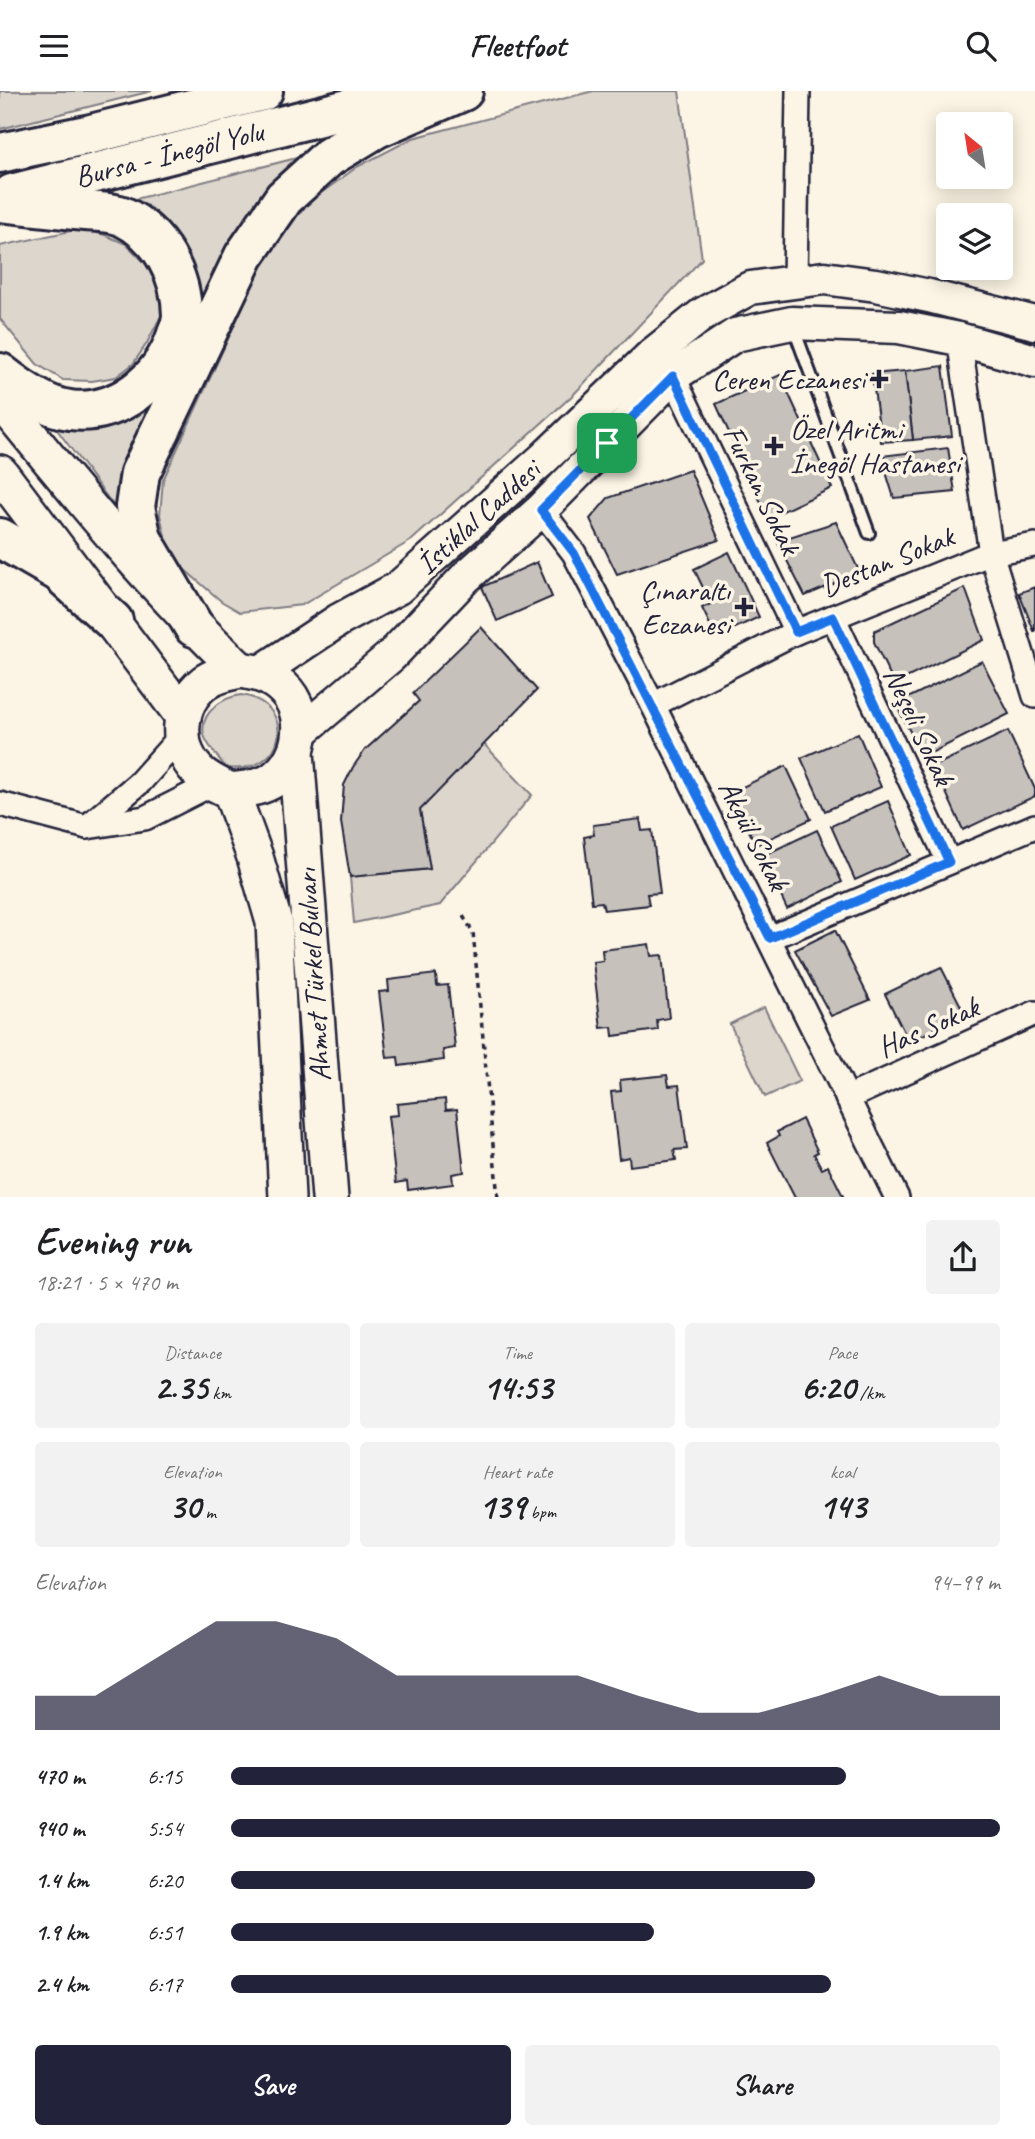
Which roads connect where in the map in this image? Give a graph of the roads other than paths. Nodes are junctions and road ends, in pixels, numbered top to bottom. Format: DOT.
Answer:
graph roads {
  1 [pos="263,91"];
  2 [pos="419,91"];
  3 [pos="463,91"];
  4 [pos="798,91"];
  5 [pos="0,153"];
  6 [pos="0,199"];
  7 [pos="795,281"];
  8 [pos="792,323"];
  9 [pos="1035,323"];
  10 [pos="959,339"];
  11 [pos="1035,361"];
  12 [pos="0,373"];
  13 [pos="673,376"];
  14 [pos="0,399"];
  15 [pos="0,473"];
  16 [pos="541,510"];
  17 [pos="869,533"];
  18 [pos="0,538"];
  19 [pos="1035,545"];
  20 [pos="991,553"];
  21 [pos="833,617"];
  22 [pos="113,621"];
  23 [pos="194,627"];
  24 [pos="796,632"];
  25 [pos="249,672"];
  26 [pos="1035,696"];
  27 [pos="653,705"];
  28 [pos="182,726"];
  29 [pos="298,742"];
  30 [pos="222,787"];
  31 [pos="0,804"];
  32 [pos="1035,826"];
  33 [pos="86,827"];
  34 [pos="949,862"];
  35 [pos="770,938"];
  36 [pos="1035,1013"];
  37 [pos="847,1098"];
  38 [pos="287,1197"];
  39 [pos="330,1197"];
  40 [pos="896,1197"];
  1 -- 5 [label="highway, Bursa - İnegöl Yolu"];
  2 -- 6 [label="highway, Bursa - İnegöl Yolu"];
  3 -- 23 [label="highway"];
  4 -- 7 [label="street"];
  6 -- 12 [label="highway"];
  7 -- 9 [label="main road, İstiklal Caddesi"];
  7 -- 25 [label="main road, İstiklal Caddesi"];
  8 -- 10 [label="main road, İstiklal Caddesi"];
  8 -- 13 [label="main road, İstiklal Caddesi"];
  8 -- 17 [label="lane"];
  10 -- 11 [label="main road, İstiklal Caddesi"];
  10 -- 20 [label="street"];
  13 -- 16 [label="main road, İstiklal Caddesi"];
  13 -- 24 [label="street, Furkan Sokak"];
  14 -- 23 [label="main road"];
  15 -- 22 [label="main road"];
  16 -- 27 [label="street, Akgül Sokak"];
  16 -- 29 [label="main road, İstiklal Caddesi"];
  18 -- 22 [label="highway"];
  19 -- 20 [label="street, Destan Sokak"];
  20 -- 21 [label="street, Destan Sokak"];
  20 -- 26 [label="street"];
  21 -- 24 [label="street, Destan Sokak"];
  21 -- 34 [label="street, Neşeli Sokak"];
  22 -- 28 [label="main road"];
  23 -- 25 [label="main road"];
  24 -- 27 [label="street, Destan Sokak"];
  25 -- 28 [label="main road"];
  25 -- 29 [label="main road"];
  27 -- 35 [label="street, Akgül Sokak"];
  28 -- 30 [label="main road"];
  28 -- 33 [label="street"];
  29 -- 30 [label="main road"];
  29 -- 39 [label="main road, Ahmet Türkel Bulvarı"];
  30 -- 33 [label="street"];
  30 -- 38 [label="main road, Ahmet Türkel Bulvarı"];
  31 -- 33 [label="street"];
  32 -- 34 [label="street"];
  34 -- 35 [label="street"];
  35 -- 37 [label="street, Akgül Sokak"];
  36 -- 37 [label="street, Has Sokak"];
  37 -- 40 [label="street, Akgül Sokak"];
}
